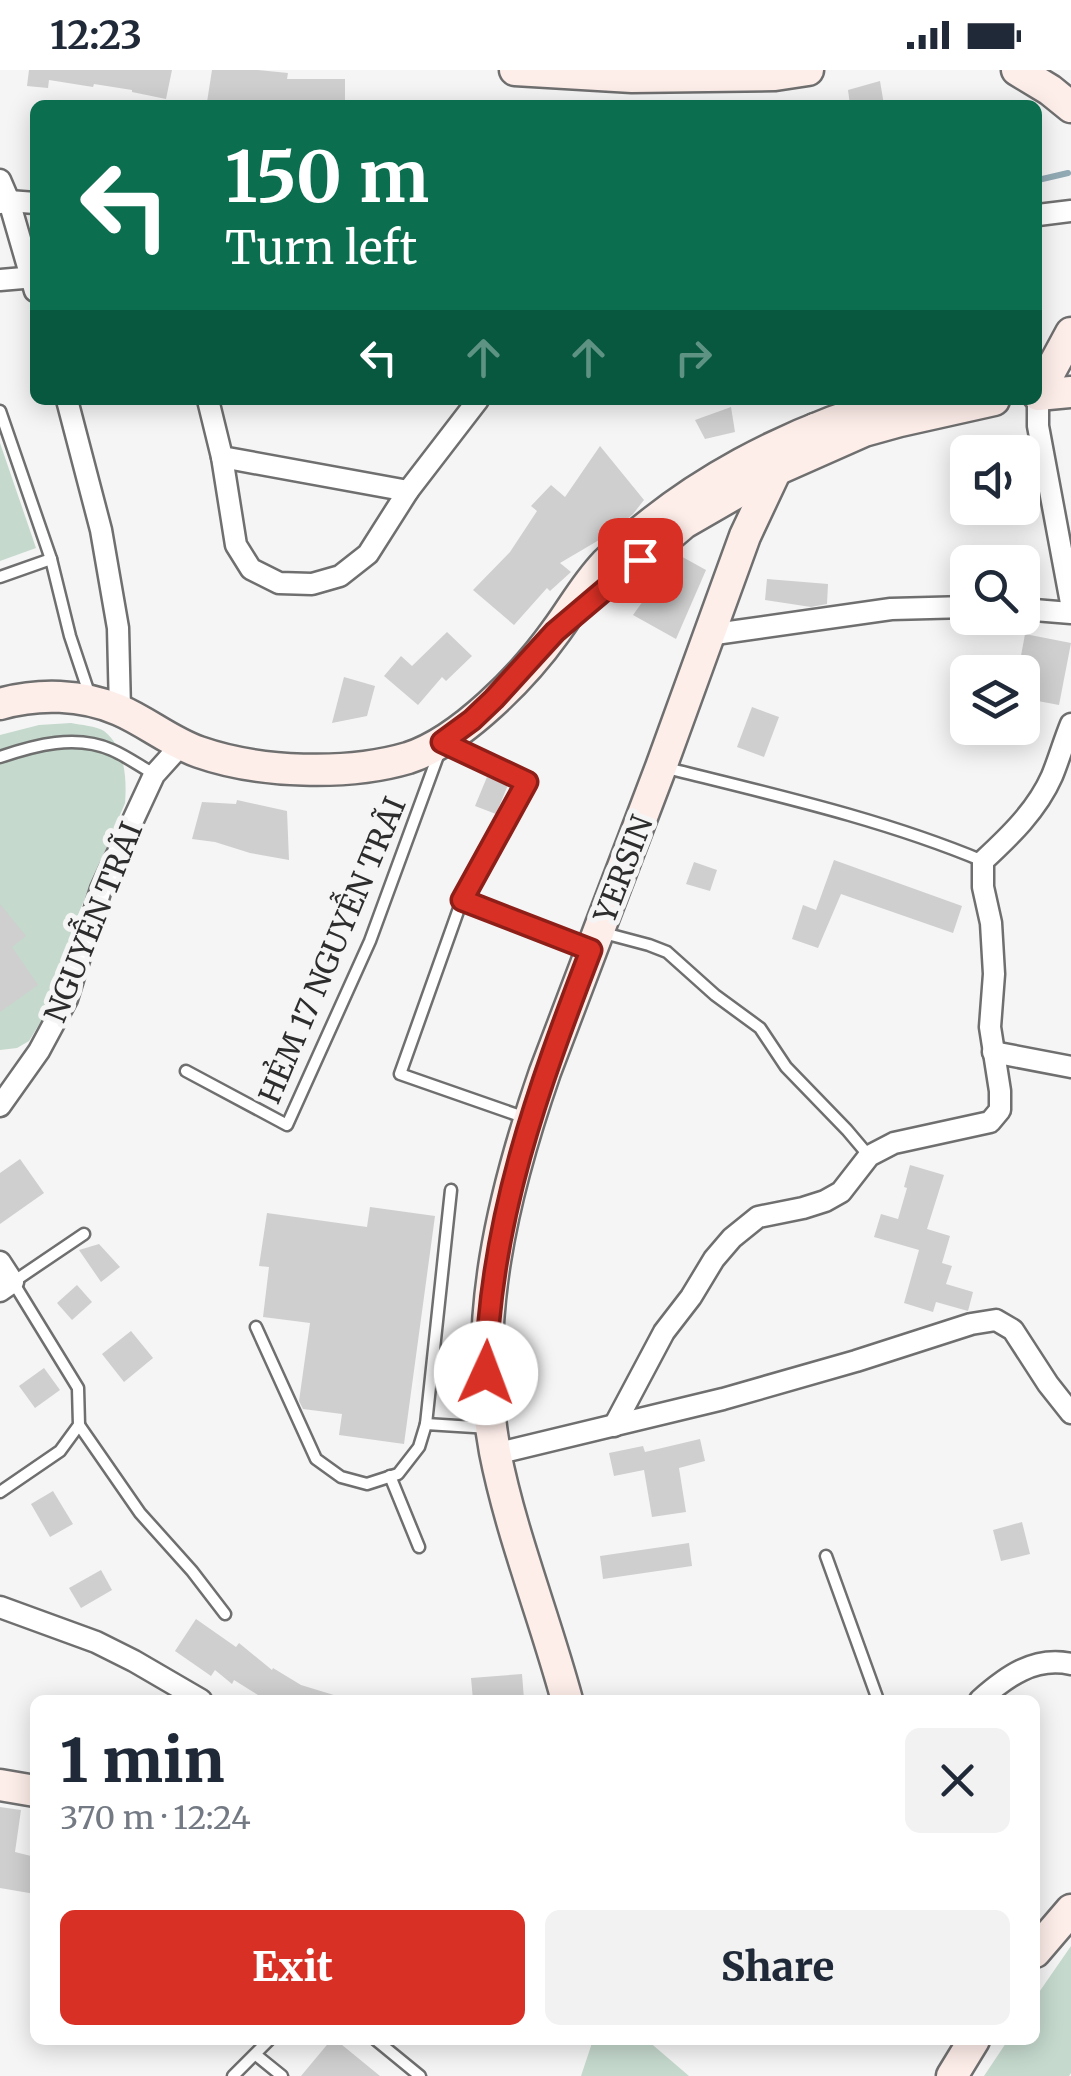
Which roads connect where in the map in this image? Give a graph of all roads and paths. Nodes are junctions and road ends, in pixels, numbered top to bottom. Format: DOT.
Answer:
graph roads {
  1 [pos="515,70"];
  2 [pos="808,70"];
  3 [pos="1017,70"];
  4 [pos="632,73"];
  5 [pos="1053,89"];
  6 [pos="0,180"];
  7 [pos="5,202"];
  8 [pos="30,204"];
  9 [pos="1071,211"];
  10 [pos="1042,215"];
  11 [pos="30,271"];
  12 [pos="0,280"];
  13 [pos="30,282"];
  14 [pos="1071,333"];
  15 [pos="1051,383"];
  16 [pos="68,405"];
  17 [pos="209,405"];
  18 [pos="474,405"];
  19 [pos="882,405"];
  20 [pos="970,405"];
  21 [pos="0,411"];
  22 [pos="815,429"];
  23 [pos="222,457"];
  24 [pos="776,470"];
  25 [pos="408,491"];
  26 [pos="51,559"];
  27 [pos="0,577"];
  28 [pos="1071,603"];
  29 [pos="950,608"];
  30 [pos="1040,611"];
  31 [pos="1071,614"];
  32 [pos="555,632"];
  33 [pos="708,635"];
  34 [pos="0,704"];
  35 [pos="106,706"];
  36 [pos="1071,724"];
  37 [pos="442,742"];
  38 [pos="181,745"];
  39 [pos="0,757"];
  40 [pos="662,766"];
  41 [pos="154,774"];
  42 [pos="983,861"];
  43 [pos="462,900"];
  44 [pos="595,941"];
  45 [pos="993,1052"];
  46 [pos="1071,1067"];
  47 [pos="186,1072"];
  48 [pos="0,1106"];
  49 [pos="529,1119"];
  50 [pos="868,1156"];
  51 [pos="451,1190"];
  52 [pos="84,1234"];
  53 [pos="0,1262"];
  54 [pos="7,1286"];
  55 [pos="256,1326"];
  56 [pos="1071,1413"];
  57 [pos="426,1424"];
  58 [pos="80,1425"];
  59 [pos="614,1426"];
  60 [pos="493,1441"];
  61 [pos="390,1476"];
  62 [pos="0,1492"];
  63 [pos="418,1548"];
  64 [pos="826,1556"];
  65 [pos="0,1607"];
  66 [pos="225,1614"];
  67 [pos="1071,1664"];
  68 [pos="192,1695"];
  69 [pos="566,1695"];
  70 [pos="876,1695"];
  71 [pos="986,1695"];
  72 [pos="0,1785"];
  73 [pos="30,1790"];
  74 [pos="1071,1910"];
  75 [pos="1040,1946"];
  76 [pos="265,2045"];
  77 [pos="393,2045"];
  78 [pos="971,2045"];
  79 [pos="256,2055"];
  80 [pos="233,2076"];
  81 [pos="282,2076"];
  82 [pos="420,2076"];
  83 [pos="952,2076"];
  1 -- 4 [label="street"];
  2 -- 4 [label="street"];
  3 -- 5 [label="street"];
  6 -- 7 [label="street"];
  7 -- 8 [label="street"];
  7 -- 11 [label="street"];
  9 -- 10 [label="street"];
  12 -- 13 [label="street"];
  14 -- 15 [label="street"];
  15 -- 28 [label="street"];
  16 -- 35 [label="street"];
  17 -- 23 [label="street"];
  18 -- 25 [label="street"];
  19 -- 22 [label="street, YERSIN"];
  20 -- 24 [label="street"];
  21 -- 26 [label="lane"];
  22 -- 24 [label="street, YERSIN"];
  22 -- 32 [label="street"];
  23 -- 25 [label="street"];
  23 -- 25 [label="street"];
  24 -- 32 [label="street"];
  24 -- 33 [label="street, YERSIN"];
  26 -- 27 [label="lane"];
  26 -- 35 [label="lane"];
  29 -- 33 [label="street"];
  30 -- 31 [label="street"];
  32 -- 37 [label="street"];
  33 -- 40 [label="street, YERSIN"];
  34 -- 35 [label="street"];
  35 -- 38 [label="street"];
  36 -- 42 [label="street"];
  37 -- 38 [label="street"];
  37 -- 43 [label="lane"];
  37 -- 47 [label="lane, HẺM 17 NGUYỄN TRÃI"];
  38 -- 41 [label="street, NGUYỄN TRÃI"];
  39 -- 41 [label="lane"];
  40 -- 42 [label="lane"];
  40 -- 44 [label="street, YERSIN"];
  41 -- 48 [label="street, NGUYỄN TRÃI"];
  42 -- 45 [label="street"];
  43 -- 44 [label="lane"];
  43 -- 49 [label="lane"];
  44 -- 49 [label="street, YERSIN"];
  44 -- 50 [label="lane"];
  45 -- 46 [label="street"];
  45 -- 50 [label="street"];
  49 -- 60 [label="street, YERSIN"];
  50 -- 59 [label="street"];
  51 -- 57 [label="lane"];
  52 -- 54 [label="lane"];
  53 -- 54 [label="street"];
  54 -- 58 [label="lane"];
  55 -- 61 [label="lane"];
  56 -- 59 [label="street"];
  57 -- 60 [label="lane"];
  57 -- 61 [label="lane"];
  58 -- 62 [label="lane"];
  58 -- 66 [label="lane"];
  59 -- 60 [label="street"];
  60 -- 69 [label="street, YERSIN"];
  61 -- 63 [label="lane"];
  64 -- 70 [label="lane"];
  65 -- 68 [label="street"];
  67 -- 71 [label="street"];
  72 -- 73 [label="street"];
  74 -- 75 [label="street"];
  76 -- 79 [label="lane"];
  77 -- 82 [label="lane"];
  78 -- 83 [label="street"];
  79 -- 80 [label="lane"];
  79 -- 81 [label="lane"];
}
